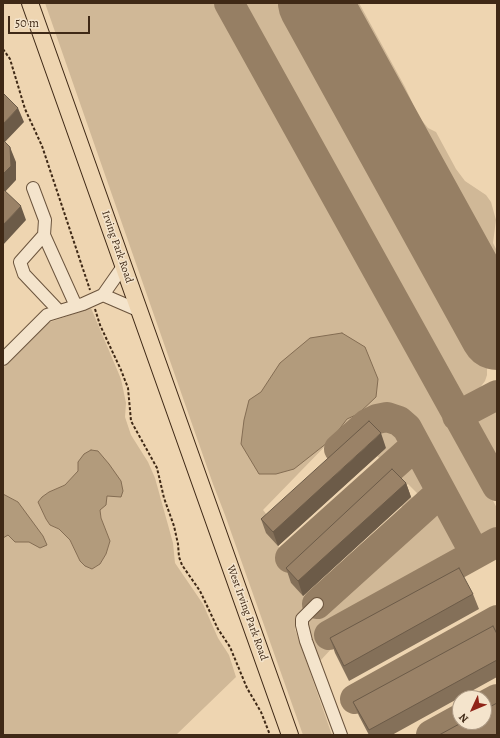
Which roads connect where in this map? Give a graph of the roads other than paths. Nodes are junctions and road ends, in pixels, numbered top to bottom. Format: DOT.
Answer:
graph roads {
  1 [pos="30,3"];
  2 [pos="33,188"];
  3 [pos="44,235"];
  4 [pos="124,265"];
  5 [pos="98,298"];
  6 [pos="76,306"];
  7 [pos="59,311"];
  8 [pos="140,311"];
  9 [pos="3,359"];
  10 [pos="204,491"];
  11 [pos="317,604"];
  12 [pos="290,735"];
  13 [pos="341,735"];
  1 -- 4 [label="main road, Irving Park Road"];
  2 -- 3 [label="lane"];
  3 -- 6 [label="lane"];
  3 -- 7 [label="lane"];
  4 -- 5 [label="lane"];
  4 -- 8 [label="main road, Irving Park Road"];
  5 -- 6 [label="lane"];
  5 -- 8 [label="lane"];
  6 -- 7 [label="lane"];
  7 -- 9 [label="lane"];
  8 -- 10 [label="main road, Irving Park Road"];
  10 -- 12 [label="main road, West Irving Park Road"];
  11 -- 13 [label="lane"];
}
